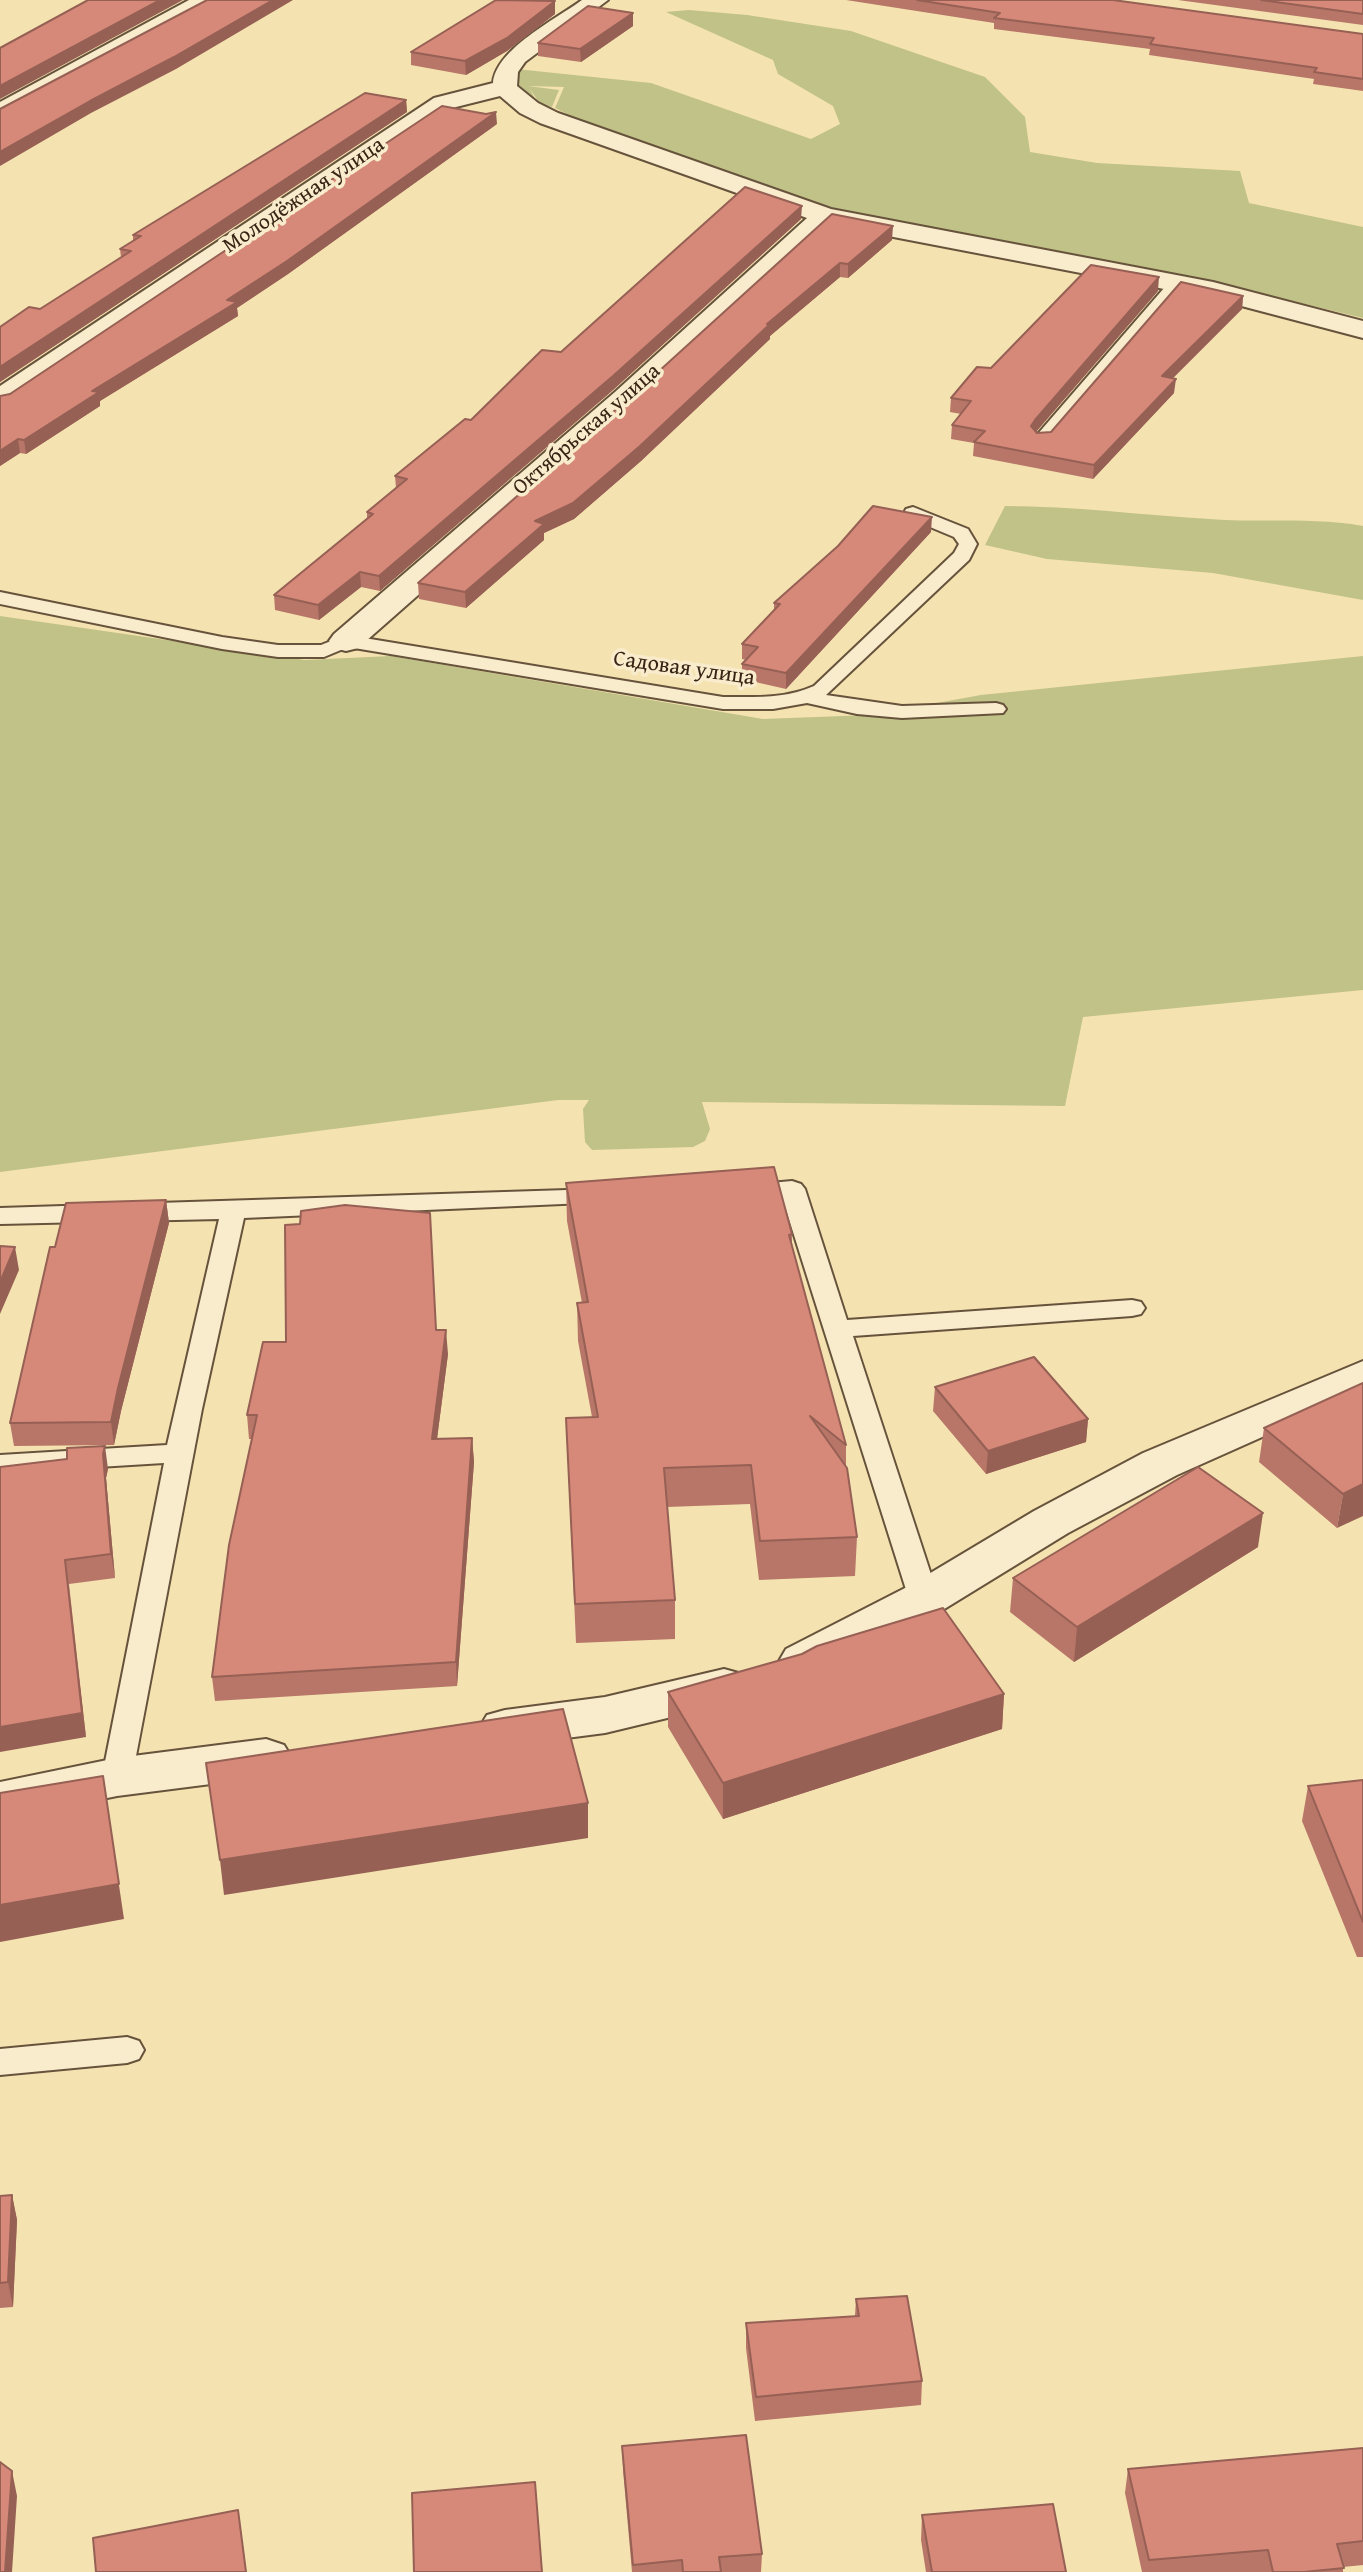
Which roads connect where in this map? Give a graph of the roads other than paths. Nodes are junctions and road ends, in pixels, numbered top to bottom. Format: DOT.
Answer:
graph roads {
  1 [pos="206,0"];
  2 [pos="597,0"];
  3 [pos="505,88"];
  4 [pos="0,112"];
  5 [pos="825,216"];
  6 [pos="1177,283"];
  7 [pos="1363,330"];
  8 [pos="0,399"];
  9 [pos="1042,440"];
  10 [pos="913,513"];
  11 [pos="0,598"];
  12 [pos="346,641"];
  13 [pos="809,697"];
  14 [pos="996,709"];
  15 [pos="728,1191"];
  16 [pos="617,1196"];
  17 [pos="233,1211"];
  18 [pos="0,1216"];
  19 [pos="1132,1308"];
  20 [pos="837,1329"];
  21 [pos="1363,1375"];
  22 [pos="179,1453"];
  23 [pos="0,1464"];
  24 [pos="924,1599"];
  25 [pos="463,1733"];
  26 [pos="306,1753"];
  27 [pos="117,1777"];
  28 [pos="0,1801"];
  29 [pos="127,2050"];
  30 [pos="0,2062"];
  1 -- 4 [label="street"];
  2 -- 3 [label="street"];
  3 -- 5 [label="street"];
  3 -- 8 [label="street, Молодёжная улица"];
  5 -- 6 [label="street"];
  5 -- 12 [label="street, Октябрьская улица"];
  6 -- 7 [label="street"];
  6 -- 9 [label="lane"];
  10 -- 13 [label="lane, Садовая улица"];
  11 -- 12 [label="lane"];
  12 -- 13 [label="lane, Садовая улица"];
  13 -- 14 [label="lane"];
  15 -- 20 [label="lane"];
  16 -- 17 [label="lane"];
  17 -- 18 [label="lane"];
  17 -- 22 [label="lane"];
  19 -- 20 [label="lane"];
  20 -- 24 [label="lane"];
  21 -- 24 [label="street"];
  22 -- 23 [label="lane"];
  22 -- 27 [label="lane"];
  24 -- 25 [label="street"];
  26 -- 27 [label="street"];
  27 -- 28 [label="street"];
  29 -- 30 [label="lane"];
}
